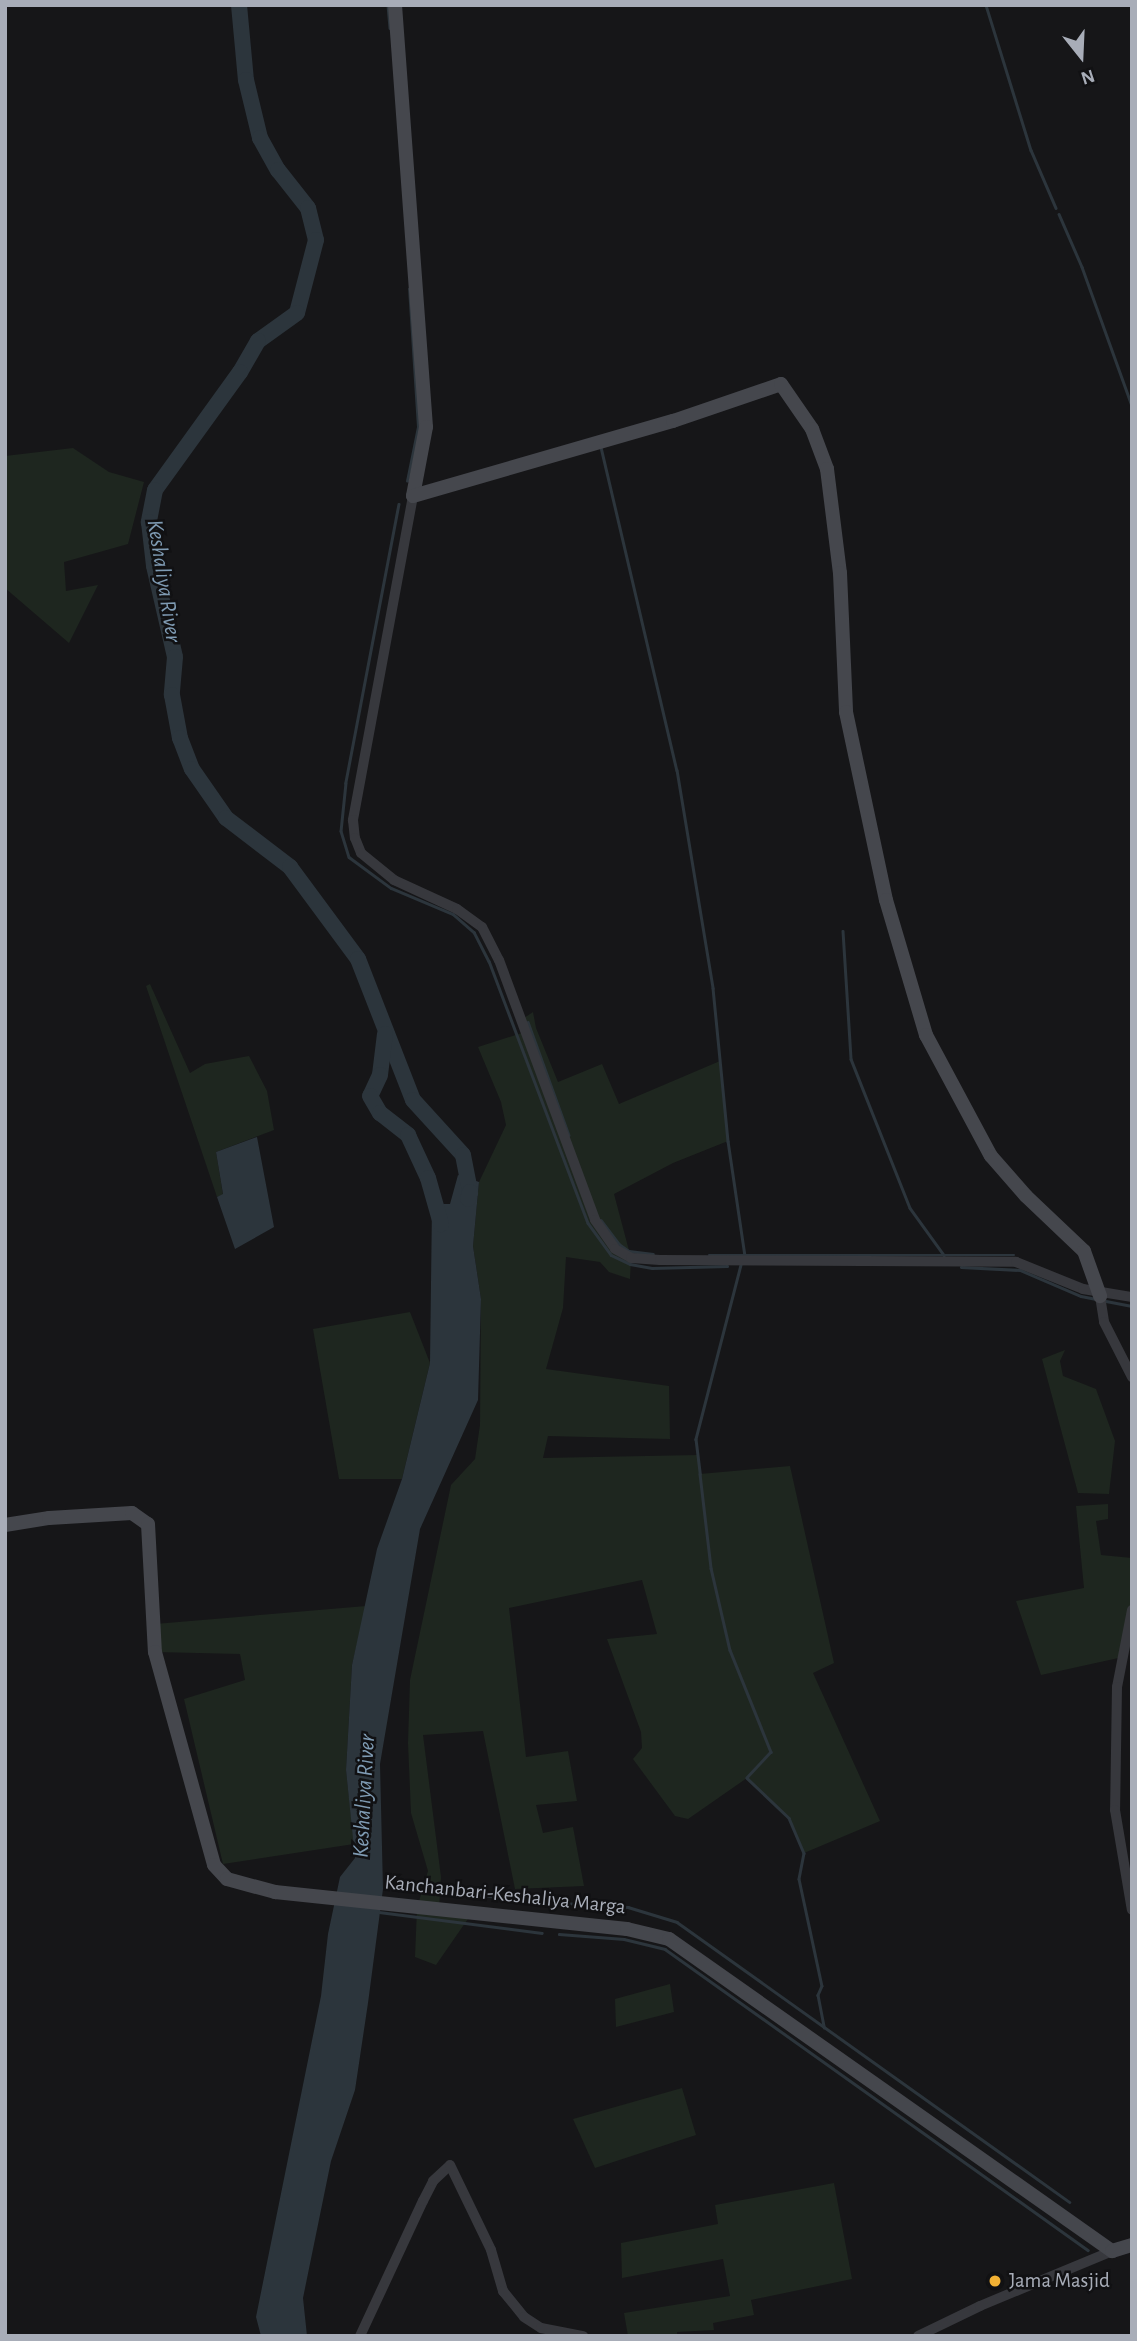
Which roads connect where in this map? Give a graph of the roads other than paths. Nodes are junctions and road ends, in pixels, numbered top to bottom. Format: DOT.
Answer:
graph roads {
  1 [pos="395,5"];
  2 [pos="413,496"];
  3 [pos="1100,1297"];
  4 [pos="1132,1297"];
  5 [pos="1132,1377"];
  6 [pos="5,1525"];
  7 [pos="1132,1610"];
  8 [pos="1132,1910"];
  9 [pos="1132,2245"];
  10 [pos="1112,2251"];
  11 [pos="360,2336"];
  12 [pos="583,2336"];
  13 [pos="918,2336"];
  1 -- 2 [label="street"];
  2 -- 3 [label="street"];
  2 -- 3 [label="street"];
  3 -- 4 [label="street"];
  3 -- 5 [label="street"];
  6 -- 10 [label="street, Kanchanbari-Keshaliya Marga"];
  7 -- 8 [label="street"];
  9 -- 10 [label="street"];
  10 -- 13 [label="street"];
  11 -- 12 [label="street"];
}
